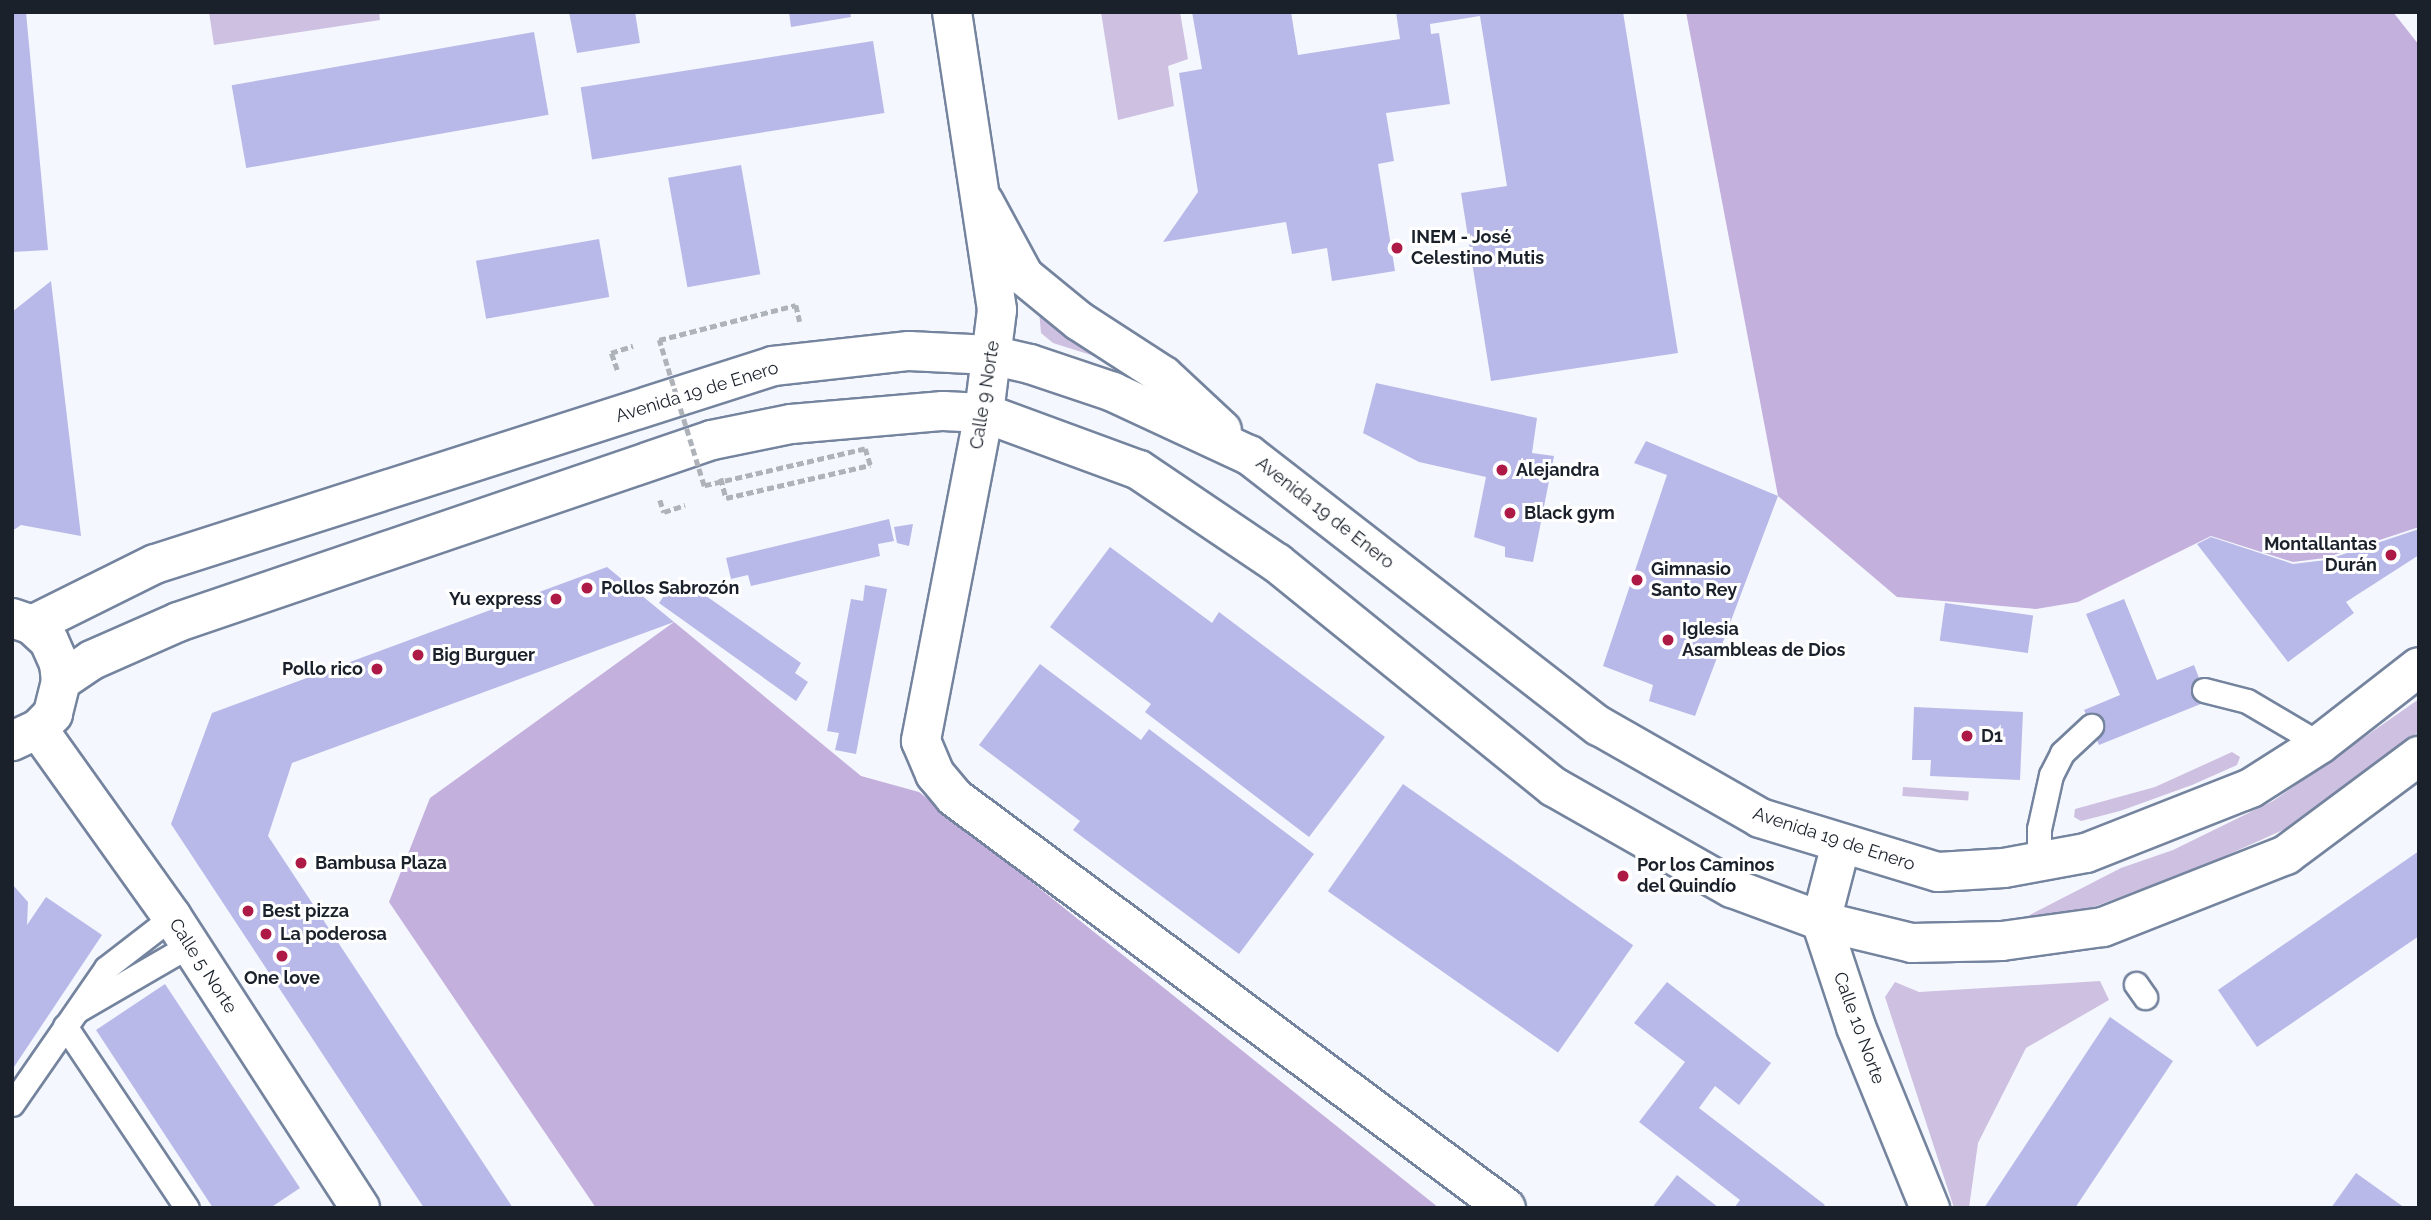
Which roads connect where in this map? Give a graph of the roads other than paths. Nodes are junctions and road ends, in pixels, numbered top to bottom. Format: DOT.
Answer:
graph roads {
  1 [pos="952,12"];
  2 [pos="984,202"];
  3 [pos="991,355"];
  4 [pos="984,413"];
  5 [pos="1249,454"];
  6 [pos="22,622"];
  7 [pos="2419,667"];
  8 [pos="61,681"];
  9 [pos="2204,690"];
  10 [pos="2091,726"];
  11 [pos="25,735"];
  12 [pos="2320,744"];
  13 [pos="2419,756"];
  14 [pos="1841,844"];
  15 [pos="2039,861"];
  16 [pos="1821,921"];
  17 [pos="181,931"];
  18 [pos="70,1019"];
  19 [pos="12,1104"];
  20 [pos="187,1208"];
  21 [pos="360,1208"];
  22 [pos="1506,1208"];
  23 [pos="1930,1208"];
  1 -- 2 [label="main road, Calle 9 Norte"];
  2 -- 3 [label="main road, Calle 9 Norte"];
  2 -- 5 [label="main road"];
  3 -- 4 [label="main road, Calle 9 Norte"];
  3 -- 5 [label="main road, Avenida 19 de Enero"];
  3 -- 6 [label="main road, Avenida 19 de Enero"];
  4 -- 8 [label="main road"];
  4 -- 16 [label="main road"];
  4 -- 22 [label="main road, Calle 9 Norte"];
  5 -- 14 [label="main road, Avenida 19 de Enero"];
  6 -- 8 [label="main road"];
  7 -- 12 [label="main road, Avenida 19 de Enero"];
  8 -- 11 [label="main road"];
  9 -- 12 [label="lane"];
  10 -- 15 [label="lane"];
  11 -- 17 [label="main road, Calle 5 Norte"];
  12 -- 15 [label="main road, Avenida 19 de Enero"];
  13 -- 16 [label="main road"];
  14 -- 15 [label="main road, Avenida 19 de Enero"];
  14 -- 16 [label="main road"];
  16 -- 23 [label="main road, Calle 10 Norte"];
  17 -- 18 [label="lane"];
  17 -- 18 [label="lane"];
  17 -- 21 [label="main road, Calle 5 Norte"];
  18 -- 19 [label="lane"];
  18 -- 20 [label="lane"];
}
